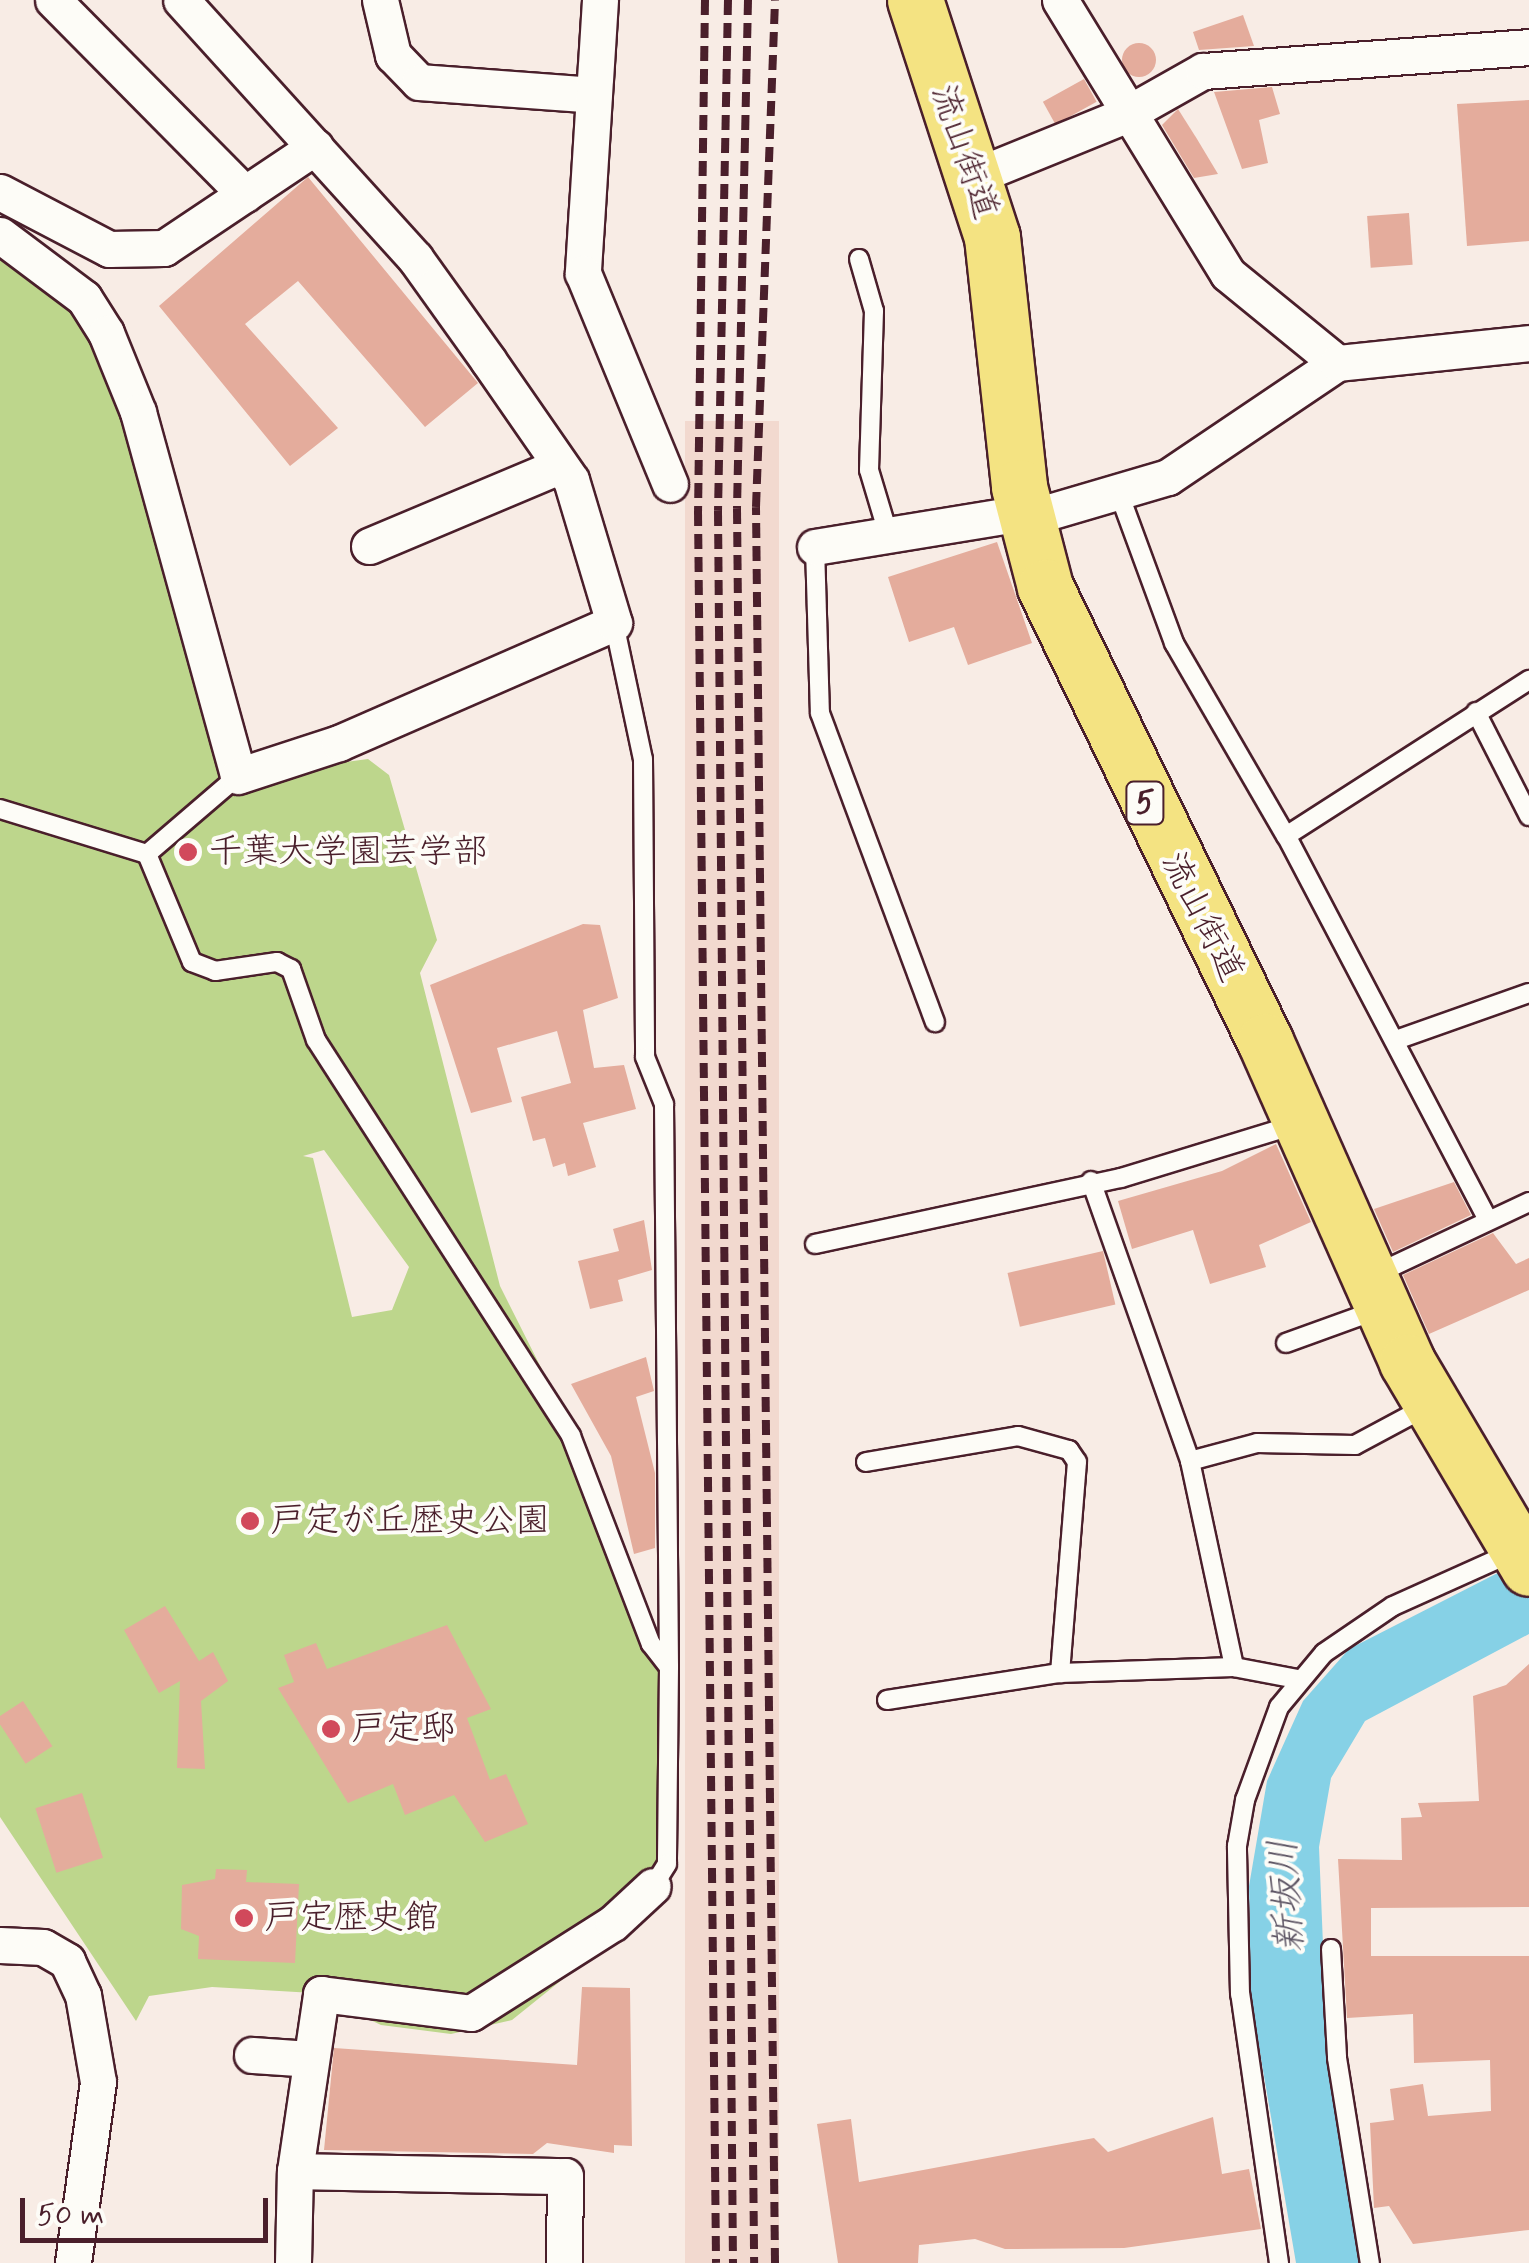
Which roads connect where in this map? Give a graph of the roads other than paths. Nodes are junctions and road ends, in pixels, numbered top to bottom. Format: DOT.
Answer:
graph roads {
  1 [pos="53,0"];
  2 [pos="181,0"];
  3 [pos="380,0"];
  4 [pos="600,0"];
  5 [pos="914,0"];
  6 [pos="1060,0"];
  7 [pos="1529,47"];
  8 [pos="594,95"];
  9 [pos="1123,116"];
  10 [pos="315,147"];
  11 [pos="972,177"];
  12 [pos="0,192"];
  13 [pos="245,194"];
  14 [pos="0,235"];
  15 [pos="859,259"];
  16 [pos="1529,343"];
  17 [pos="1337,363"];
  18 [pos="559,466"];
  19 [pos="670,484"];
  20 [pos="1120,496"];
  21 [pos="1024,516"];
  22 [pos="888,530"];
  23 [pos="369,546"];
  24 [pos="815,547"];
  25 [pos="614,622"];
  26 [pos="1529,680"];
  27 [pos="1476,712"];
  28 [pos="238,776"];
  29 [pos="0,809"];
  30 [pos="1529,816"];
  31 [pos="1286,836"];
  32 [pos="147,854"];
  33 [pos="1529,993"];
  34 [pos="936,1022"];
  35 [pos="1396,1040"];
  36 [pos="1299,1123"];
  37 [pos="1091,1181"];
  38 [pos="1529,1202"];
  39 [pos="1488,1220"];
  40 [pos="815,1244"];
  41 [pos="1374,1294"];
  42 [pos="1286,1343"];
  43 [pos="1430,1405"];
  44 [pos="1190,1461"];
  45 [pos="866,1462"];
  46 [pos="1523,1558"];
  47 [pos="669,1667"];
  48 [pos="1234,1667"];
  49 [pos="1060,1673"];
  50 [pos="1297,1679"];
  51 [pos="887,1700"];
  52 [pos="653,1886"];
  53 [pos="0,1945"];
  54 [pos="1331,1949"];
  55 [pos="252,2056"];
  56 [pos="310,2059"];
  57 [pos="295,2170"];
  58 [pos="74,2263"];
  59 [pos="293,2263"];
  60 [pos="564,2263"];
  61 [pos="1279,2263"];
  62 [pos="1370,2263"];
  1 -- 13 [label="street"];
  2 -- 10 [label="street"];
  3 -- 8 [label="street"];
  4 -- 8 [label="street"];
  5 -- 11 [label="main road, 流山街道 / 5"];
  6 -- 9 [label="street"];
  7 -- 9 [label="street"];
  8 -- 19 [label="street"];
  9 -- 11 [label="street"];
  9 -- 17 [label="street"];
  10 -- 13 [label="street"];
  10 -- 18 [label="street"];
  11 -- 21 [label="main road, 流山街道 / 5"];
  12 -- 13 [label="street"];
  14 -- 28 [label="street"];
  15 -- 22 [label="lane"];
  16 -- 17 [label="street"];
  17 -- 20 [label="street"];
  18 -- 23 [label="street"];
  18 -- 25 [label="street"];
  20 -- 21 [label="street"];
  20 -- 31 [label="lane"];
  21 -- 22 [label="street"];
  21 -- 36 [label="main road, 流山街道 / 5"];
  22 -- 24 [label="street"];
  24 -- 34 [label="lane"];
  25 -- 28 [label="street"];
  25 -- 47 [label="lane"];
  26 -- 27 [label="lane"];
  27 -- 30 [label="lane"];
  27 -- 31 [label="lane"];
  28 -- 32 [label="lane"];
  29 -- 32 [label="lane"];
  31 -- 35 [label="lane"];
  32 -- 47 [label="lane"];
  33 -- 35 [label="lane"];
  35 -- 39 [label="lane"];
  36 -- 37 [label="lane"];
  36 -- 41 [label="main road, 流山街道 / 5"];
  37 -- 40 [label="lane"];
  37 -- 44 [label="lane"];
  38 -- 39 [label="lane"];
  39 -- 41 [label="lane"];
  41 -- 42 [label="lane"];
  41 -- 43 [label="main road, 流山街道 / 5"];
  43 -- 44 [label="lane"];
  43 -- 46 [label="main road, 流山街道 / 5"];
  44 -- 48 [label="lane"];
  45 -- 49 [label="lane"];
  46 -- 50 [label="lane"];
  47 -- 52 [label="lane"];
  48 -- 49 [label="lane"];
  48 -- 50 [label="lane"];
  49 -- 51 [label="lane"];
  50 -- 61 [label="lane"];
  52 -- 56 [label="street"];
  53 -- 58 [label="street"];
  54 -- 62 [label="lane"];
  55 -- 56 [label="street"];
  56 -- 57 [label="street"];
  57 -- 59 [label="street"];
  57 -- 60 [label="street"];
}
